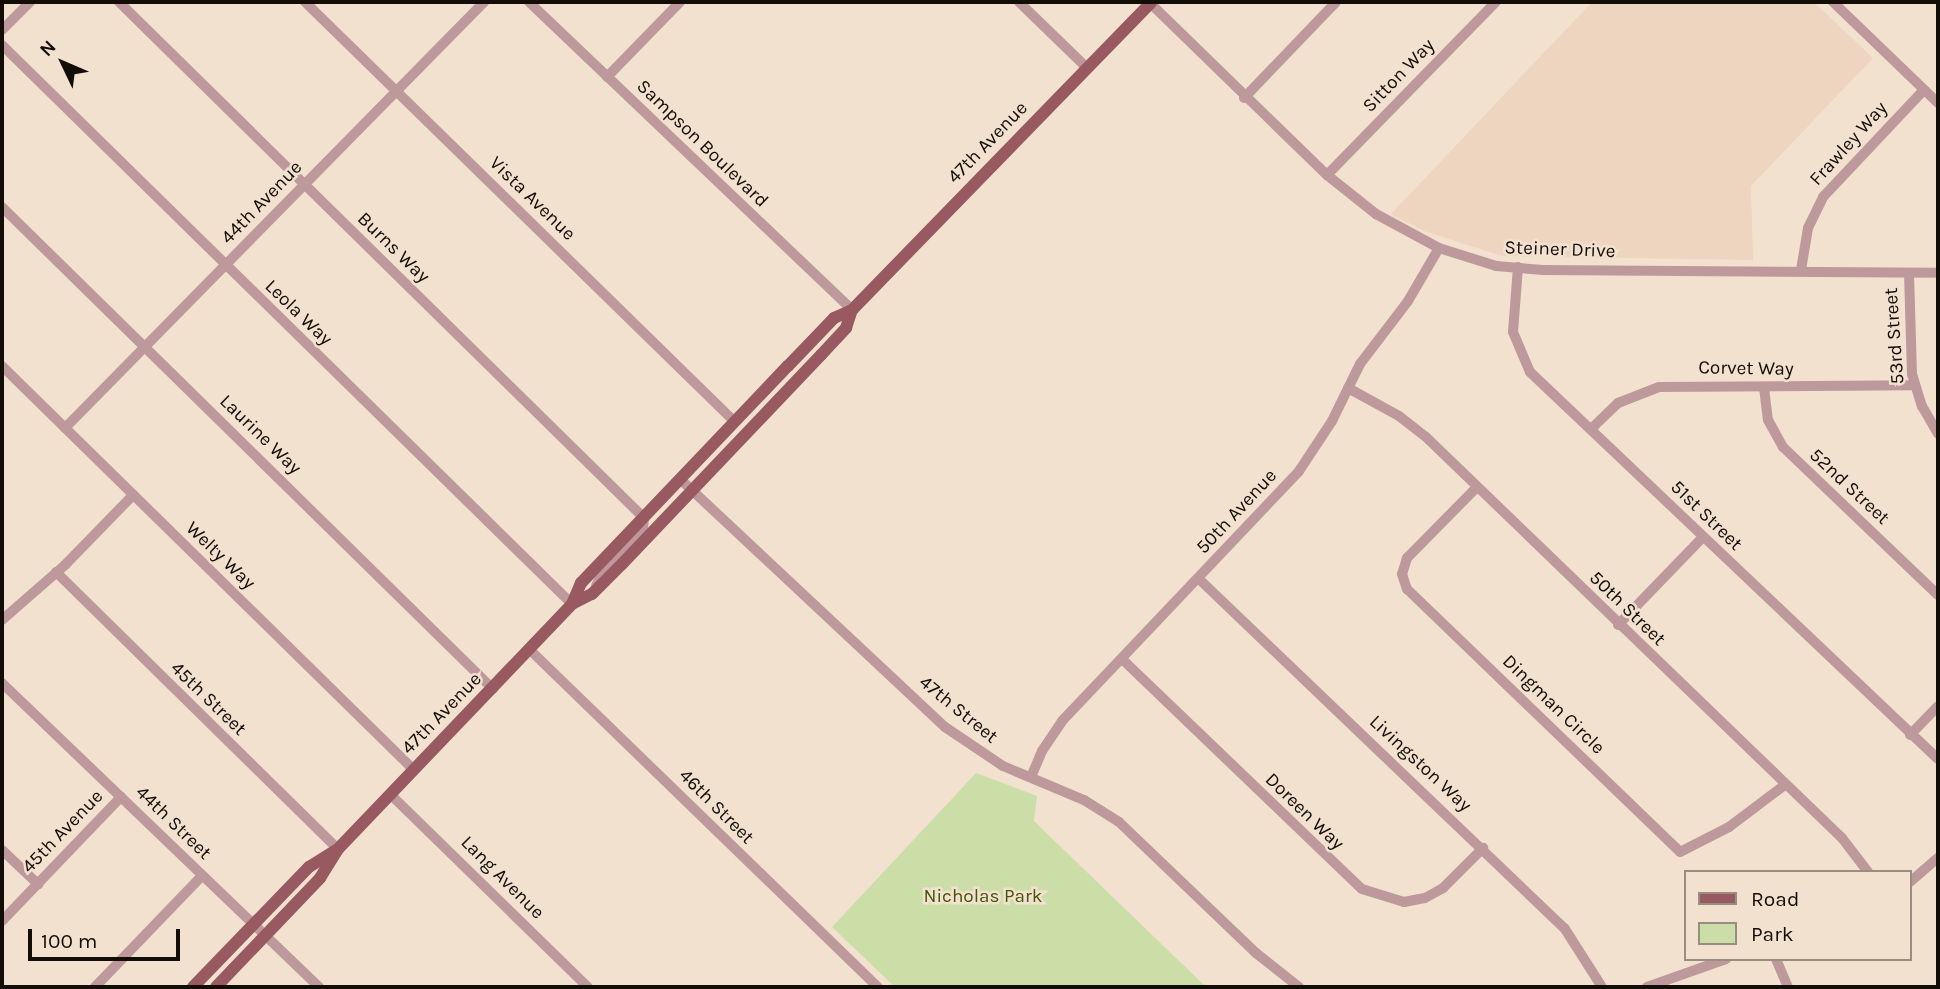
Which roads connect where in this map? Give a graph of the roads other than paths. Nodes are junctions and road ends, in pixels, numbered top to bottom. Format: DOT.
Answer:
graph roads {
  1 [pos="30,2"];
  2 [pos="119,2"];
  3 [pos="305,2"];
  4 [pos="484,2"];
  5 [pos="529,2"];
  6 [pos="680,2"];
  7 [pos="1019,2"];
  8 [pos="1150,2"];
  9 [pos="1336,2"];
  10 [pos="1496,2"];
  11 [pos="1833,2"];
  12 [pos="2,30"];
  13 [pos="2,45"];
  14 [pos="1087,68"];
  15 [pos="607,77"];
  16 [pos="1924,90"];
  17 [pos="396,91"];
  18 [pos="1244,97"];
  19 [pos="1938,103"];
  20 [pos="1327,175"];
  21 [pos="304,184"];
  22 [pos="2,207"];
  23 [pos="1439,248"];
  24 [pos="224,266"];
  25 [pos="1518,267"];
  26 [pos="1801,270"];
  27 [pos="1909,273"];
  28 [pos="1938,273"];
  29 [pos="852,310"];
  30 [pos="145,347"];
  31 [pos="2,366"];
  32 [pos="1914,385"];
  33 [pos="1348,388"];
  34 [pos="1764,388"];
  35 [pos="735,422"];
  36 [pos="65,428"];
  37 [pos="1591,429"];
  38 [pos="1938,434"];
  39 [pos="681,479"];
  40 [pos="1478,487"];
  41 [pos="692,491"];
  42 [pos="133,495"];
  43 [pos="644,518"];
  44 [pos="1703,537"];
  45 [pos="56,572"];
  46 [pos="1199,579"];
  47 [pos="592,594"];
  48 [pos="1938,595"];
  49 [pos="572,604"];
  50 [pos="2,620"];
  51 [pos="1618,625"];
  52 [pos="530,650"];
  53 [pos="1122,659"];
  54 [pos="2,684"];
  55 [pos="493,689"];
  56 [pos="1938,706"];
  57 [pos="1910,735"];
  58 [pos="1938,759"];
  59 [pos="414,770"];
  60 [pos="1031,777"];
  61 [pos="1786,784"];
  62 [pos="391,795"];
  63 [pos="121,797"];
  64 [pos="1483,848"];
  65 [pos="338,849"];
  66 [pos="2,850"];
  67 [pos="1938,859"];
  68 [pos="1866,870"];
  69 [pos="202,876"];
  70 [pos="1912,880"];
  71 [pos="38,884"];
  72 [pos="2,922"];
  73 [pos="252,925"];
  74 [pos="264,936"];
  75 [pos="1720,961"];
  76 [pos="1777,961"];
  77 [pos="95,987"];
  78 [pos="193,987"];
  79 [pos="216,987"];
  80 [pos="319,987"];
  81 [pos="588,987"];
  82 [pos="878,987"];
  83 [pos="1299,987"];
  84 [pos="1602,987"];
  85 [pos="1647,987"];
  86 [pos="1788,987"];
  1 -- 12 [label="street"];
  2 -- 21 [label="street, Burns Way"];
  3 -- 17 [label="street, Vista Avenue"];
  4 -- 17 [label="street, 44th Avenue"];
  5 -- 15 [label="street, Sampson Boulevard"];
  6 -- 15 [label="street"];
  7 -- 14 [label="street"];
  8 -- 14 [label="main road, 47th Avenue"];
  8 -- 18 [label="street, Steiner Drive"];
  9 -- 18 [label="street"];
  10 -- 20 [label="street, Sitton Way"];
  11 -- 16 [label="street"];
  13 -- 24 [label="street, Leola Way"];
  14 -- 29 [label="main road, 47th Avenue"];
  15 -- 29 [label="street, Sampson Boulevard"];
  16 -- 19 [label="street"];
  16 -- 26 [label="street, Frawley Way"];
  17 -- 21 [label="street, 44th Avenue"];
  17 -- 35 [label="street, Vista Avenue"];
  18 -- 20 [label="street, Steiner Drive"];
  20 -- 23 [label="street, Steiner Drive"];
  21 -- 24 [label="street, 44th Avenue"];
  21 -- 43 [label="street, Burns Way"];
  22 -- 30 [label="street, Laurine Way"];
  23 -- 25 [label="street, Steiner Drive"];
  23 -- 33 [label="street, 50th Avenue"];
  24 -- 30 [label="street, 44th Avenue"];
  24 -- 49 [label="street, Leola Way"];
  25 -- 26 [label="street, Steiner Drive"];
  25 -- 37 [label="street, 51st Street"];
  26 -- 27 [label="street, Steiner Drive"];
  27 -- 28 [label="street, Steiner Drive"];
  27 -- 32 [label="street, 53rd Street"];
  29 -- 35 [label="main road, 47th Avenue"];
  29 -- 41 [label="main road, 47th Avenue"];
  30 -- 36 [label="street, 44th Avenue"];
  30 -- 55 [label="street, Laurine Way"];
  31 -- 36 [label="street, Welty Way"];
  32 -- 34 [label="street, Corvet Way"];
  32 -- 38 [label="street, 53rd Street"];
  33 -- 40 [label="street, 50th Street"];
  33 -- 46 [label="street, 50th Avenue"];
  34 -- 37 [label="street, Corvet Way"];
  34 -- 48 [label="street, 52nd Street"];
  35 -- 39 [label="main road, 47th Avenue"];
  36 -- 42 [label="street, Welty Way"];
  37 -- 44 [label="street, 51st Street"];
  39 -- 41 [label="street, 47th Street"];
  39 -- 43 [label="main road, 47th Avenue"];
  40 -- 51 [label="street, 50th Street"];
  40 -- 61 [label="street, Dingman Circle"];
  41 -- 47 [label="main road, 47th Avenue"];
  41 -- 60 [label="street, 47th Street"];
  42 -- 45 [label="street"];
  42 -- 59 [label="street, Welty Way"];
  43 -- 47 [label="street"];
  43 -- 49 [label="main road, 47th Avenue"];
  44 -- 51 [label="street"];
  44 -- 57 [label="street, 51st Street"];
  45 -- 50 [label="street"];
  45 -- 65 [label="street, 45th Street"];
  46 -- 53 [label="street, 50th Avenue"];
  46 -- 64 [label="street, Livingston Way"];
  47 -- 49 [label="main road, 47th Avenue"];
  49 -- 52 [label="main road, 47th Avenue"];
  51 -- 61 [label="street, 50th Street"];
  52 -- 55 [label="main road, 47th Avenue"];
  52 -- 82 [label="street, 46th Street"];
  53 -- 60 [label="street, 50th Avenue"];
  53 -- 64 [label="street, Doreen Way"];
  54 -- 63 [label="street, 44th Street"];
  55 -- 59 [label="main road, 47th Avenue"];
  56 -- 57 [label="street"];
  57 -- 58 [label="street, 51st Street"];
  59 -- 62 [label="main road, 47th Avenue"];
  60 -- 83 [label="street, 47th Street"];
  61 -- 68 [label="street, 50th Street"];
  62 -- 65 [label="main road, 47th Avenue"];
  62 -- 81 [label="street, Lang Avenue"];
  63 -- 69 [label="street, 44th Street"];
  63 -- 71 [label="street, 45th Avenue"];
  64 -- 84 [label="street, Livingston Way"];
  65 -- 73 [label="main road, 47th Avenue"];
  65 -- 74 [label="main road, 47th Avenue"];
  66 -- 71 [label="street"];
  67 -- 70 [label="street"];
  69 -- 73 [label="street, 44th Street"];
  69 -- 77 [label="street"];
  71 -- 72 [label="street, 45th Avenue"];
  73 -- 74 [label="street, 44th Street"];
  73 -- 78 [label="main road, 47th Avenue"];
  74 -- 79 [label="main road, 47th Avenue"];
  74 -- 80 [label="street, 44th Street"];
  75 -- 85 [label="street"];
  76 -- 86 [label="street"];
}
